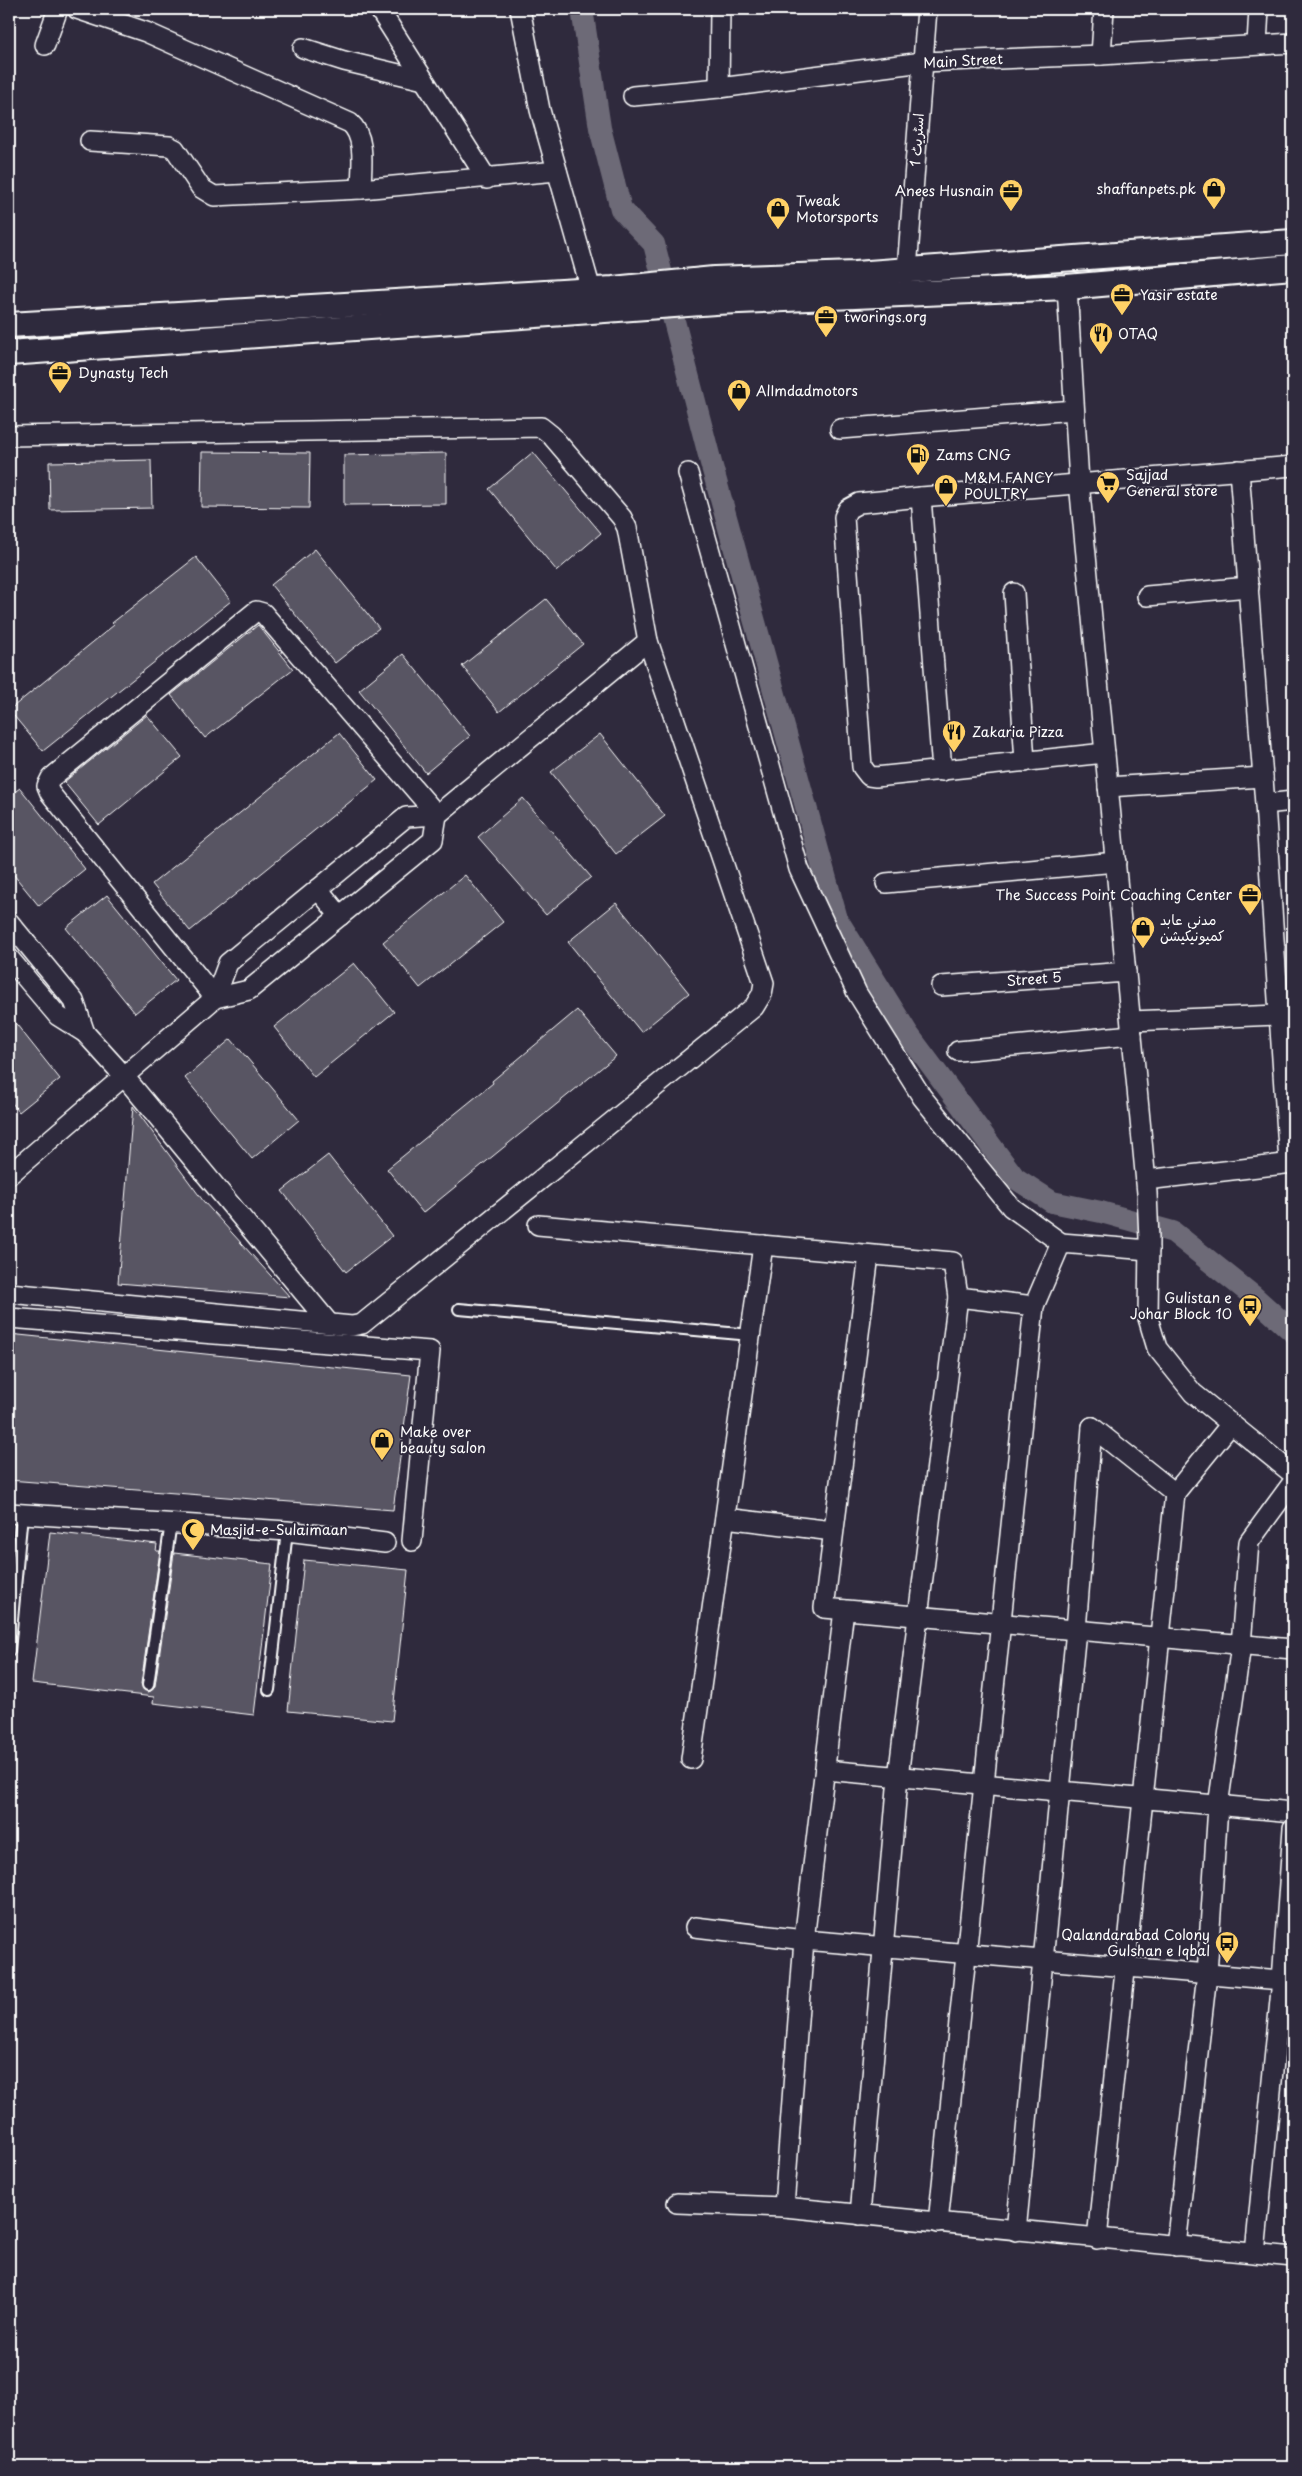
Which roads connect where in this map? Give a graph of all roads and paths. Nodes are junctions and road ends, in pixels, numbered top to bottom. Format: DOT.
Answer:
graph roads {
  1 [pos="58,9"];
  2 [pos="77,9"];
  3 [pos="379,9"];
  4 [pos="520,9"];
  5 [pos="720,9"];
  6 [pos="927,9"];
  7 [pos="1104,9"];
  8 [pos="1259,9"];
  9 [pos="1293,43"];
  10 [pos="1257,44"];
  11 [pos="45,45"];
  12 [pos="303,48"];
  13 [pos="1101,55"];
  14 [pos="922,62"];
  15 [pos="424,80"];
  16 [pos="719,88"];
  17 [pos="634,96"];
  18 [pos="90,141"];
  19 [pos="557,171"];
  20 [pos="487,179"];
  21 [pos="361,189"];
  22 [pos="1293,242"];
  23 [pos="1035,262"];
  24 [pos="1293,267"];
  25 [pos="907,270"];
  26 [pos="1067,287"];
  27 [pos="1038,288"];
  28 [pos="715,291"];
  29 [pos="607,296"];
  30 [pos="9,325"];
  31 [pos="9,353"];
  32 [pos="1074,410"];
  33 [pos="840,429"];
  34 [pos="9,436"];
  35 [pos="1293,466"];
  36 [pos="1239,470"];
  37 [pos="688,474"];
  38 [pos="1079,482"];
  39 [pos="921,497"];
  40 [pos="1248,587"];
  41 [pos="1014,593"];
  42 [pos="1147,596"];
  43 [pos="648,641"];
  44 [pos="1105,753"];
  45 [pos="1025,762"];
  46 [pos="942,771"];
  47 [pos="1263,777"];
  48 [pos="1108,787"];
  49 [pos="1293,801"];
  50 [pos="1265,804"];
  51 [pos="437,815"];
  52 [pos="1116,862"];
  53 [pos="886,883"];
  54 [pos="318,890"];
  55 [pos="340,916"];
  56 [pos="9,922"];
  57 [pos="9,958"];
  58 [pos="1126,972"];
  59 [pos="941,986"];
  60 [pos="214,998"];
  61 [pos="1279,1015"];
  62 [pos="1131,1028"];
  63 [pos="85,1033"];
  64 [pos="958,1051"];
  65 [pos="1288,1056"];
  66 [pos="123,1076"];
  67 [pos="1291,1163"];
  68 [pos="9,1175"];
  69 [pos="1146,1186"];
  70 [pos="538,1225"];
  71 [pos="1061,1243"];
  72 [pos="1149,1244"];
  73 [pos="763,1245"];
  74 [pos="869,1255"];
  75 [pos="9,1292"];
  76 [pos="958,1297"];
  77 [pos="1034,1306"];
  78 [pos="458,1309"];
  79 [pos="9,1318"];
  80 [pos="328,1322"];
  81 [pos="750,1335"];
  82 [pos="1231,1424"];
  83 [pos="1293,1474"];
  84 [pos="1293,1482"];
  85 [pos="1175,1493"];
  86 [pos="15,1514"];
  87 [pos="725,1518"];
  88 [pos="170,1522"];
  89 [pos="287,1531"];
  90 [pos="833,1531"];
  91 [pos="412,1541"];
  92 [pos="385,1543"];
  93 [pos="844,1610"];
  94 [pos="919,1615"];
  95 [pos="1001,1624"];
  96 [pos="1076,1630"];
  97 [pos="1160,1638"];
  98 [pos="1241,1645"];
  99 [pos="1293,1649"];
  100 [pos="9,1651"];
  101 [pos="148,1685"];
  102 [pos="269,1690"];
  103 [pos="691,1759"];
  104 [pos="825,1770"];
  105 [pos="898,1776"];
  106 [pos="984,1784"];
  107 [pos="1060,1791"];
  108 [pos="1144,1798"];
  109 [pos="1218,1806"];
  110 [pos="1293,1812"];
  111 [pos="1293,1828"];
  112 [pos="695,1927"];
  113 [pos="804,1940"];
  114 [pos="882,1946"];
  115 [pos="966,1954"];
  116 [pos="1043,1960"];
  117 [pos="1126,1967"];
  118 [pos="1207,1974"];
  119 [pos="1288,1981"];
  120 [pos="677,2203"];
  121 [pos="784,2207"];
  122 [pos="860,2215"];
  123 [pos="938,2223"];
  124 [pos="1016,2231"];
  125 [pos="1098,2239"];
  126 [pos="1176,2246"];
  127 [pos="1254,2254"];
  128 [pos="1293,2257"];
  1 -- 11 [label="street"];
  2 -- 21 [label="street"];
  3 -- 15 [label="street"];
  4 -- 19 [label="street"];
  5 -- 16 [label="street"];
  6 -- 14 [label="street, اسٹریٹ 1"];
  7 -- 13 [label="street"];
  8 -- 10 [label="street"];
  9 -- 10 [label="street, Main Street"];
  10 -- 13 [label="street, Main Street"];
  12 -- 15 [label="street"];
  13 -- 14 [label="street, Main Street"];
  14 -- 16 [label="street, Main Street"];
  14 -- 25 [label="street, اسٹریٹ 1"];
  15 -- 20 [label="street"];
  16 -- 17 [label="street, Main Street"];
  18 -- 21 [label="street"];
  19 -- 20 [label="street"];
  19 -- 29 [label="street"];
  20 -- 21 [label="street"];
  22 -- 23 [label="street"];
  23 -- 25 [label="street"];
  23 -- 27 [label="street"];
  24 -- 26 [label="street"];
  25 -- 28 [label="street"];
  26 -- 27 [label="street"];
  26 -- 32 [label="street"];
  27 -- 28 [label="street"];
  28 -- 29 [label="street"];
  29 -- 30 [label="street"];
  29 -- 31 [label="street"];
  32 -- 33 [label="street"];
  32 -- 38 [label="street"];
  34 -- 43 [label="street"];
  35 -- 36 [label="street"];
  36 -- 38 [label="street"];
  36 -- 40 [label="street"];
  37 -- 71 [label="street"];
  38 -- 39 [label="street"];
  38 -- 44 [label="street"];
  39 -- 46 [label="street"];
  39 -- 46 [label="street"];
  40 -- 42 [label="street"];
  40 -- 47 [label="street"];
  41 -- 45 [label="street"];
  43 -- 51 [label="street"];
  43 -- 80 [label="street"];
  44 -- 45 [label="street"];
  44 -- 48 [label="street"];
  45 -- 46 [label="street"];
  47 -- 48 [label="street"];
  47 -- 50 [label="street"];
  48 -- 52 [label="street"];
  49 -- 50 [label="street"];
  50 -- 61 [label="street"];
  51 -- 54 [label="street"];
  51 -- 55 [label="street"];
  51 -- 60 [label="street"];
  52 -- 53 [label="street"];
  52 -- 58 [label="street"];
  54 -- 55 [label="street"];
  54 -- 60 [label="street"];
  55 -- 60 [label="street"];
  56 -- 63 [label="street"];
  57 -- 63 [label="street"];
  58 -- 59 [label="street, Street 5"];
  58 -- 62 [label="street"];
  60 -- 66 [label="street"];
  61 -- 62 [label="street"];
  61 -- 65 [label="street"];
  62 -- 64 [label="street"];
  62 -- 69 [label="street"];
  63 -- 66 [label="street"];
  65 -- 67 [label="street"];
  66 -- 68 [label="street"];
  66 -- 80 [label="street"];
  67 -- 69 [label="street"];
  69 -- 72 [label="street"];
  70 -- 73 [label="street"];
  71 -- 72 [label="street"];
  71 -- 77 [label="street"];
  72 -- 82 [label="street"];
  73 -- 74 [label="street"];
  73 -- 81 [label="street"];
  74 -- 76 [label="street"];
  74 -- 90 [label="street"];
  75 -- 80 [label="street"];
  76 -- 77 [label="street"];
  76 -- 94 [label="street"];
  77 -- 95 [label="street"];
  78 -- 81 [label="lane"];
  79 -- 91 [label="street"];
  81 -- 87 [label="street"];
  82 -- 83 [label="street"];
  82 -- 85 [label="street"];
  84 -- 98 [label="street"];
  85 -- 96 [label="street"];
  85 -- 97 [label="street"];
  86 -- 88 [label="street"];
  86 -- 100 [label="lane"];
  87 -- 90 [label="street"];
  87 -- 103 [label="street"];
  88 -- 89 [label="street"];
  88 -- 101 [label="lane"];
  89 -- 92 [label="street"];
  89 -- 102 [label="lane"];
  90 -- 93 [label="street"];
  93 -- 94 [label="street"];
  93 -- 104 [label="street"];
  94 -- 95 [label="street"];
  94 -- 105 [label="street"];
  95 -- 96 [label="street"];
  95 -- 106 [label="street"];
  96 -- 97 [label="street"];
  96 -- 107 [label="street"];
  97 -- 98 [label="street"];
  97 -- 108 [label="street"];
  98 -- 99 [label="street"];
  98 -- 109 [label="street"];
  104 -- 105 [label="street"];
  104 -- 113 [label="street"];
  105 -- 106 [label="street"];
  105 -- 114 [label="street"];
  106 -- 107 [label="street"];
  106 -- 115 [label="street"];
  107 -- 108 [label="street"];
  107 -- 116 [label="street"];
  108 -- 109 [label="street"];
  108 -- 117 [label="street"];
  109 -- 110 [label="street"];
  109 -- 118 [label="street"];
  111 -- 119 [label="street"];
  112 -- 113 [label="street"];
  113 -- 114 [label="street"];
  113 -- 121 [label="street"];
  114 -- 115 [label="street"];
  114 -- 122 [label="street"];
  115 -- 116 [label="street"];
  115 -- 123 [label="street"];
  116 -- 117 [label="street"];
  116 -- 124 [label="street"];
  117 -- 118 [label="street"];
  117 -- 125 [label="street"];
  118 -- 119 [label="street"];
  118 -- 126 [label="street"];
  119 -- 127 [label="street"];
  120 -- 121 [label="street"];
  121 -- 122 [label="street"];
  122 -- 123 [label="street"];
  123 -- 124 [label="street"];
  124 -- 125 [label="street"];
  125 -- 126 [label="street"];
  126 -- 127 [label="street"];
  127 -- 128 [label="street"];
}
